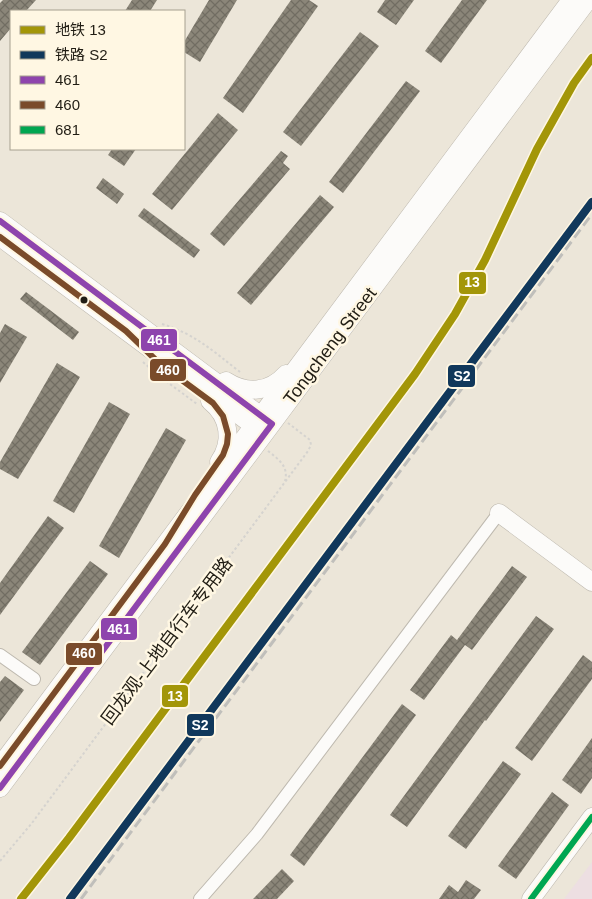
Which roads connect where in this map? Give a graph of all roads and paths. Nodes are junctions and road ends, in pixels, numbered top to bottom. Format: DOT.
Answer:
graph roads {
  1 [pos="571,0"];
  2 [pos="588,0"];
  3 [pos="0,222"];
  4 [pos="0,237"];
  5 [pos="351,295"];
  6 [pos="155,321"];
  7 [pos="126,331"];
  8 [pos="172,349"];
  9 [pos="141,360"];
  10 [pos="242,373"];
  11 [pos="198,405"];
  12 [pos="268,429"];
  13 [pos="282,488"];
  14 [pos="499,513"];
  15 [pos="166,544"];
  16 [pos="592,582"];
  17 [pos="0,655"];
  18 [pos="34,679"];
  19 [pos="0,766"];
  20 [pos="0,788"];
  21 [pos="592,817"];
  22 [pos="592,836"];
  23 [pos="0,861"];
  24 [pos="200,899"];
  25 [pos="531,899"];
  26 [pos="545,899"];
  1 -- 5 [label="main road, Tongcheng Street"];
  2 -- 12 [label="main road, Tongcheng Street"];
  3 -- 8 [label="main road"];
  4 -- 7 [label="main road"];
  5 -- 8 [label="main road"];
  5 -- 12 [label="main road, Tongcheng Street"];
  6 -- 10 [label="path"];
  7 -- 12 [label="main road"];
  7 -- 15 [label="main road"];
  8 -- 12 [label="main road"];
  9 -- 11 [label="path"];
  12 -- 13 [label="path"];
  12 -- 13 [label="path, 回龙观-上地自行车专用路"];
  12 -- 15 [label="main road, Tongcheng Street"];
  12 -- 20 [label="main road, Tongcheng Street"];
  13 -- 23 [label="path, 回龙观-上地自行车专用路"];
  14 -- 16 [label="main road"];
  14 -- 24 [label="street"];
  15 -- 19 [label="main road, Tongcheng Street"];
  17 -- 18 [label="street"];
  21 -- 25 [label="main road"];
  22 -- 26 [label="main road"];
}
